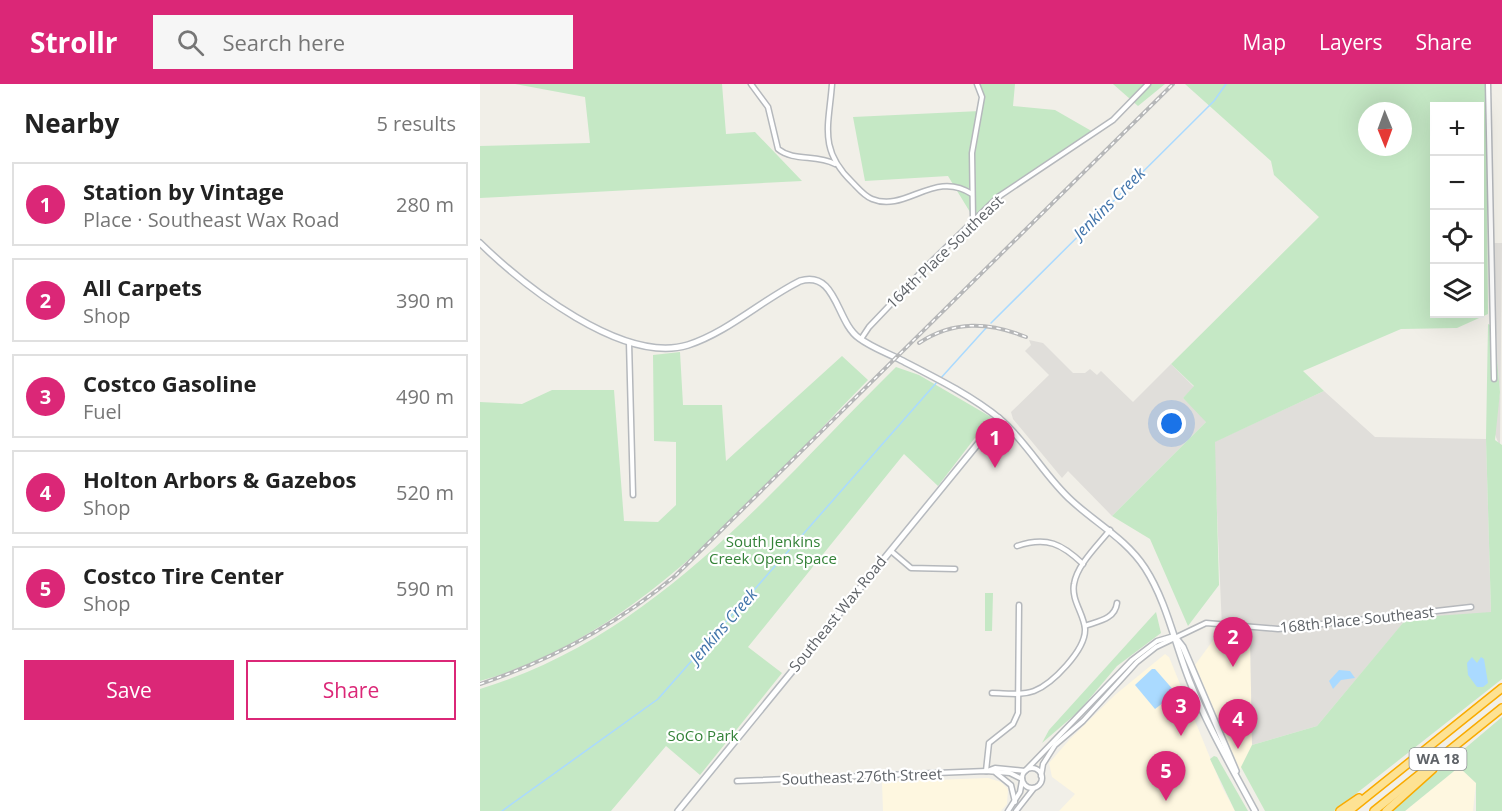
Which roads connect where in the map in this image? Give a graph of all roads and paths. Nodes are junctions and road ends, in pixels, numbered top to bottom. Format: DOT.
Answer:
graph roads {
  1 [pos="751,84"];
  2 [pos="832,84"];
  3 [pos="977,84"];
  4 [pos="1148,84"];
  5 [pos="1488,84"];
  6 [pos="835,164"];
  7 [pos="972,194"];
  8 [pos="973,220"];
  9 [pos="480,243"];
  10 [pos="861,339"];
  11 [pos="629,342"];
  12 [pos="1494,379"];
  13 [pos="999,418"];
  14 [pos="633,495"];
  15 [pos="1110,530"];
  16 [pos="1017,546"];
  17 [pos="890,550"];
  18 [pos="1083,564"];
  19 [pos="955,568"];
  20 [pos="1117,603"];
  21 [pos="1019,605"];
  22 [pos="1471,607"];
  23 [pos="1085,626"];
  24 [pos="1175,636"];
  25 [pos="1502,688"];
  26 [pos="992,693"];
  27 [pos="1017,693"];
  28 [pos="1198,701"];
  29 [pos="1502,708"];
  30 [pos="1216,723"];
  31 [pos="1469,736"];
  32 [pos="1419,754"];
  33 [pos="986,771"];
  34 [pos="1025,771"];
  35 [pos="996,772"];
  36 [pos="1041,776"];
  37 [pos="1237,776"];
  38 [pos="1022,780"];
  39 [pos="737,781"];
  40 [pos="1036,787"];
  41 [pos="1015,802"];
  42 [pos="678,811"];
  43 [pos="1008,811"];
  44 [pos="1016,811"];
  45 [pos="1256,811"];
  46 [pos="1340,811"];
  47 [pos="1349,811"];
  48 [pos="1374,811"];
  49 [pos="1386,811"];
  1 -- 6 [label="street"];
  2 -- 6 [label="street"];
  3 -- 7 [label="street"];
  4 -- 8 [label="street, 164th Place Southeast"];
  5 -- 12 [label="street"];
  6 -- 7 [label="street"];
  7 -- 8 [label="street"];
  8 -- 10 [label="street, 164th Place Southeast"];
  9 -- 11 [label="street"];
  10 -- 11 [label="street"];
  10 -- 13 [label="street"];
  11 -- 14 [label="street"];
  13 -- 15 [label="street"];
  13 -- 17 [label="street, Southeast Wax Road"];
  15 -- 18 [label="street"];
  15 -- 24 [label="street"];
  16 -- 18 [label="street"];
  17 -- 19 [label="street"];
  17 -- 42 [label="street, Southeast Wax Road"];
  18 -- 23 [label="street"];
  20 -- 23 [label="street"];
  21 -- 27 [label="street"];
  22 -- 24 [label="street, 168th Place Southeast"];
  23 -- 27 [label="street"];
  24 -- 28 [label="street"];
  24 -- 30 [label="street"];
  24 -- 34 [label="street, 168th Place Southeast"];
  24 -- 36 [label="street, 168th Place Southeast"];
  25 -- 32 [label="highway, WA 18"];
  26 -- 27 [label="street"];
  27 -- 33 [label="street"];
  28 -- 30 [label="street"];
  28 -- 37 [label="street"];
  29 -- 31 [label="highway, WA 18"];
  30 -- 37 [label="street"];
  31 -- 48 [label="highway, WA 18"];
  31 -- 49 [label="highway"];
  32 -- 46 [label="highway"];
  32 -- 47 [label="highway, WA 18"];
  33 -- 34 [label="street, Southeast 276th Street"];
  33 -- 35 [label="street, Southeast 276th Street"];
  33 -- 39 [label="street, Southeast 276th Street"];
  34 -- 36 [label="street"];
  34 -- 38 [label="street"];
  35 -- 38 [label="street, Southeast 276th Street"];
  35 -- 41 [label="street"];
  36 -- 40 [label="street"];
  37 -- 45 [label="street"];
  38 -- 40 [label="street"];
  38 -- 41 [label="street"];
  40 -- 44 [label="street"];
  41 -- 43 [label="street"];
}
